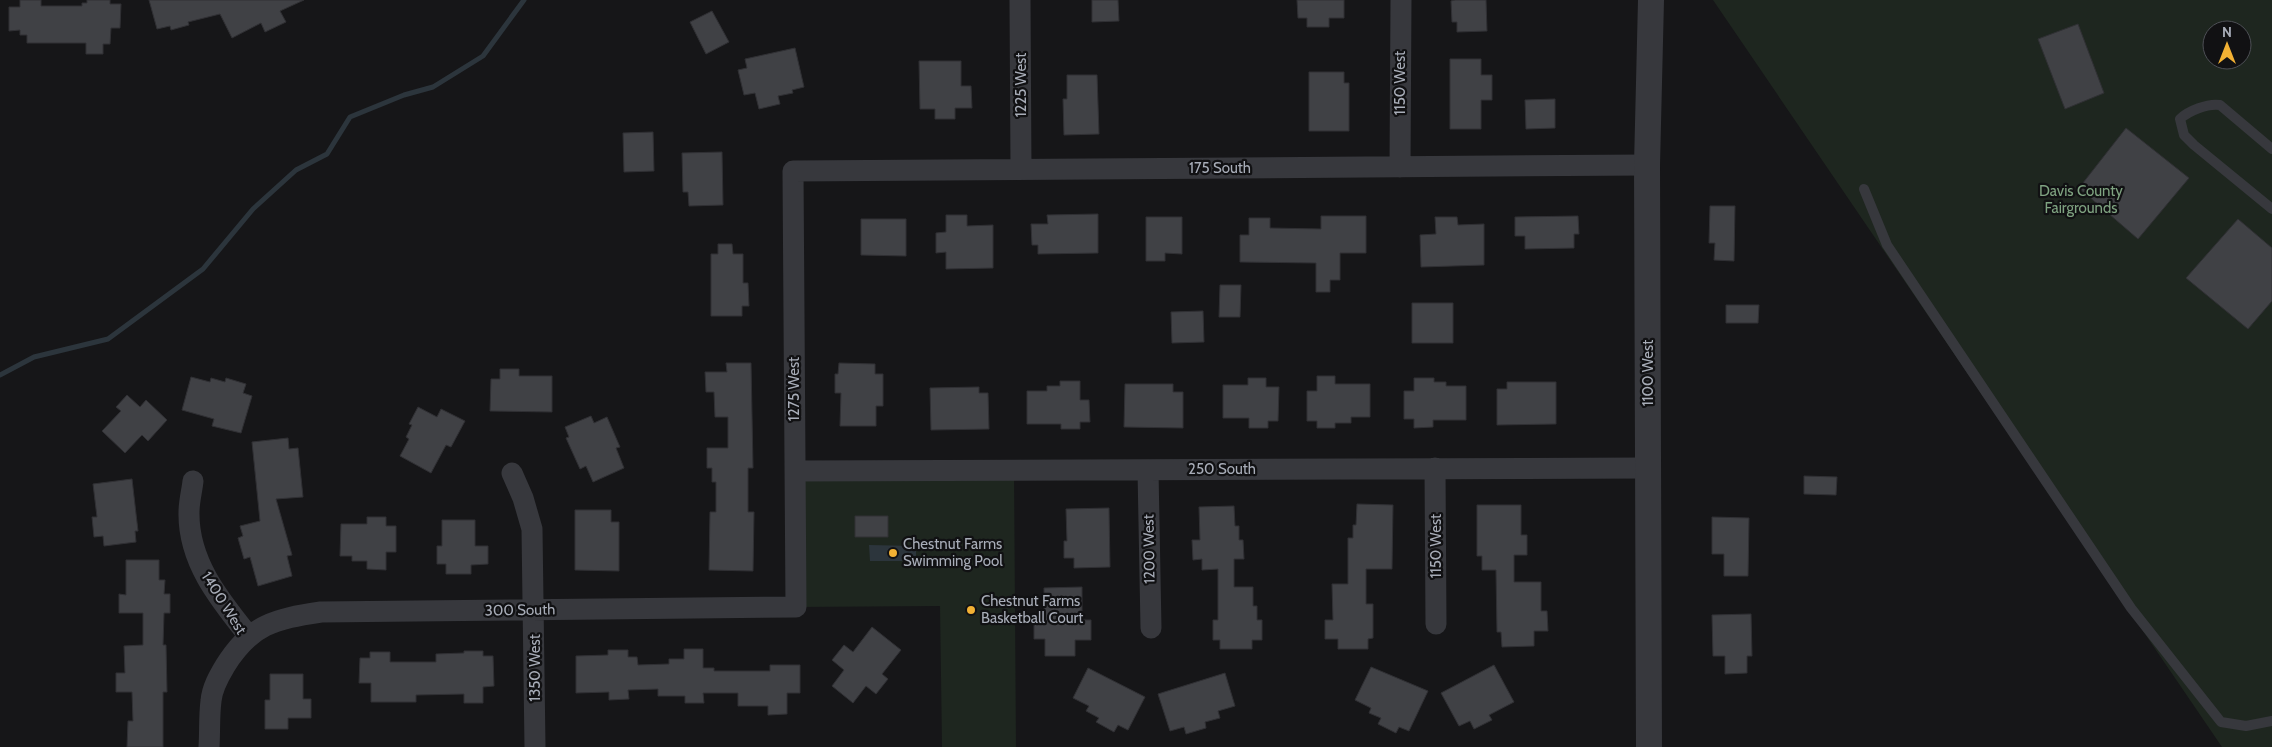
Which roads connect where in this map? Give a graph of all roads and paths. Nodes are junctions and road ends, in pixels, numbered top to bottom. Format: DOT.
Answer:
graph roads {
  1 [pos="1020,0"];
  2 [pos="1400,0"];
  3 [pos="1651,0"];
  4 [pos="2272,149"];
  5 [pos="1647,165"];
  6 [pos="1400,167"];
  7 [pos="1021,169"];
  8 [pos="793,171"];
  9 [pos="1864,189"];
  10 [pos="2272,209"];
  11 [pos="1435,468"];
  12 [pos="1648,468"];
  13 [pos="1148,470"];
  14 [pos="795,471"];
  15 [pos="512,473"];
  16 [pos="193,481"];
  17 [pos="796,607"];
  18 [pos="534,610"];
  19 [pos="1436,624"];
  20 [pos="1151,628"];
  21 [pos="248,635"];
  22 [pos="2272,721"];
  23 [pos="209,747"];
  24 [pos="535,747"];
  25 [pos="1649,747"];
  1 -- 7 [label="street, 1225 West"];
  2 -- 6 [label="street, 1150 West"];
  3 -- 5 [label="street, 1100 West"];
  4 -- 10 [label="lane"];
  5 -- 6 [label="street, 175 South"];
  5 -- 12 [label="street, 1100 West"];
  6 -- 7 [label="street, 175 South"];
  7 -- 8 [label="street, 175 South"];
  8 -- 14 [label="street, 1275 West"];
  9 -- 22 [label="lane"];
  11 -- 12 [label="street, 250 South"];
  11 -- 13 [label="street, 250 South"];
  11 -- 19 [label="street, 1150 West"];
  12 -- 25 [label="street, 1100 West"];
  13 -- 14 [label="street, 250 South"];
  13 -- 20 [label="street, 1200 West"];
  14 -- 17 [label="street, 1275 West"];
  15 -- 18 [label="street, 1350 West"];
  16 -- 21 [label="street, 1400 West"];
  17 -- 18 [label="street, 300 South"];
  18 -- 21 [label="street, 300 South"];
  18 -- 24 [label="street, 1350 West"];
  21 -- 23 [label="street, 1400 West"];
}
